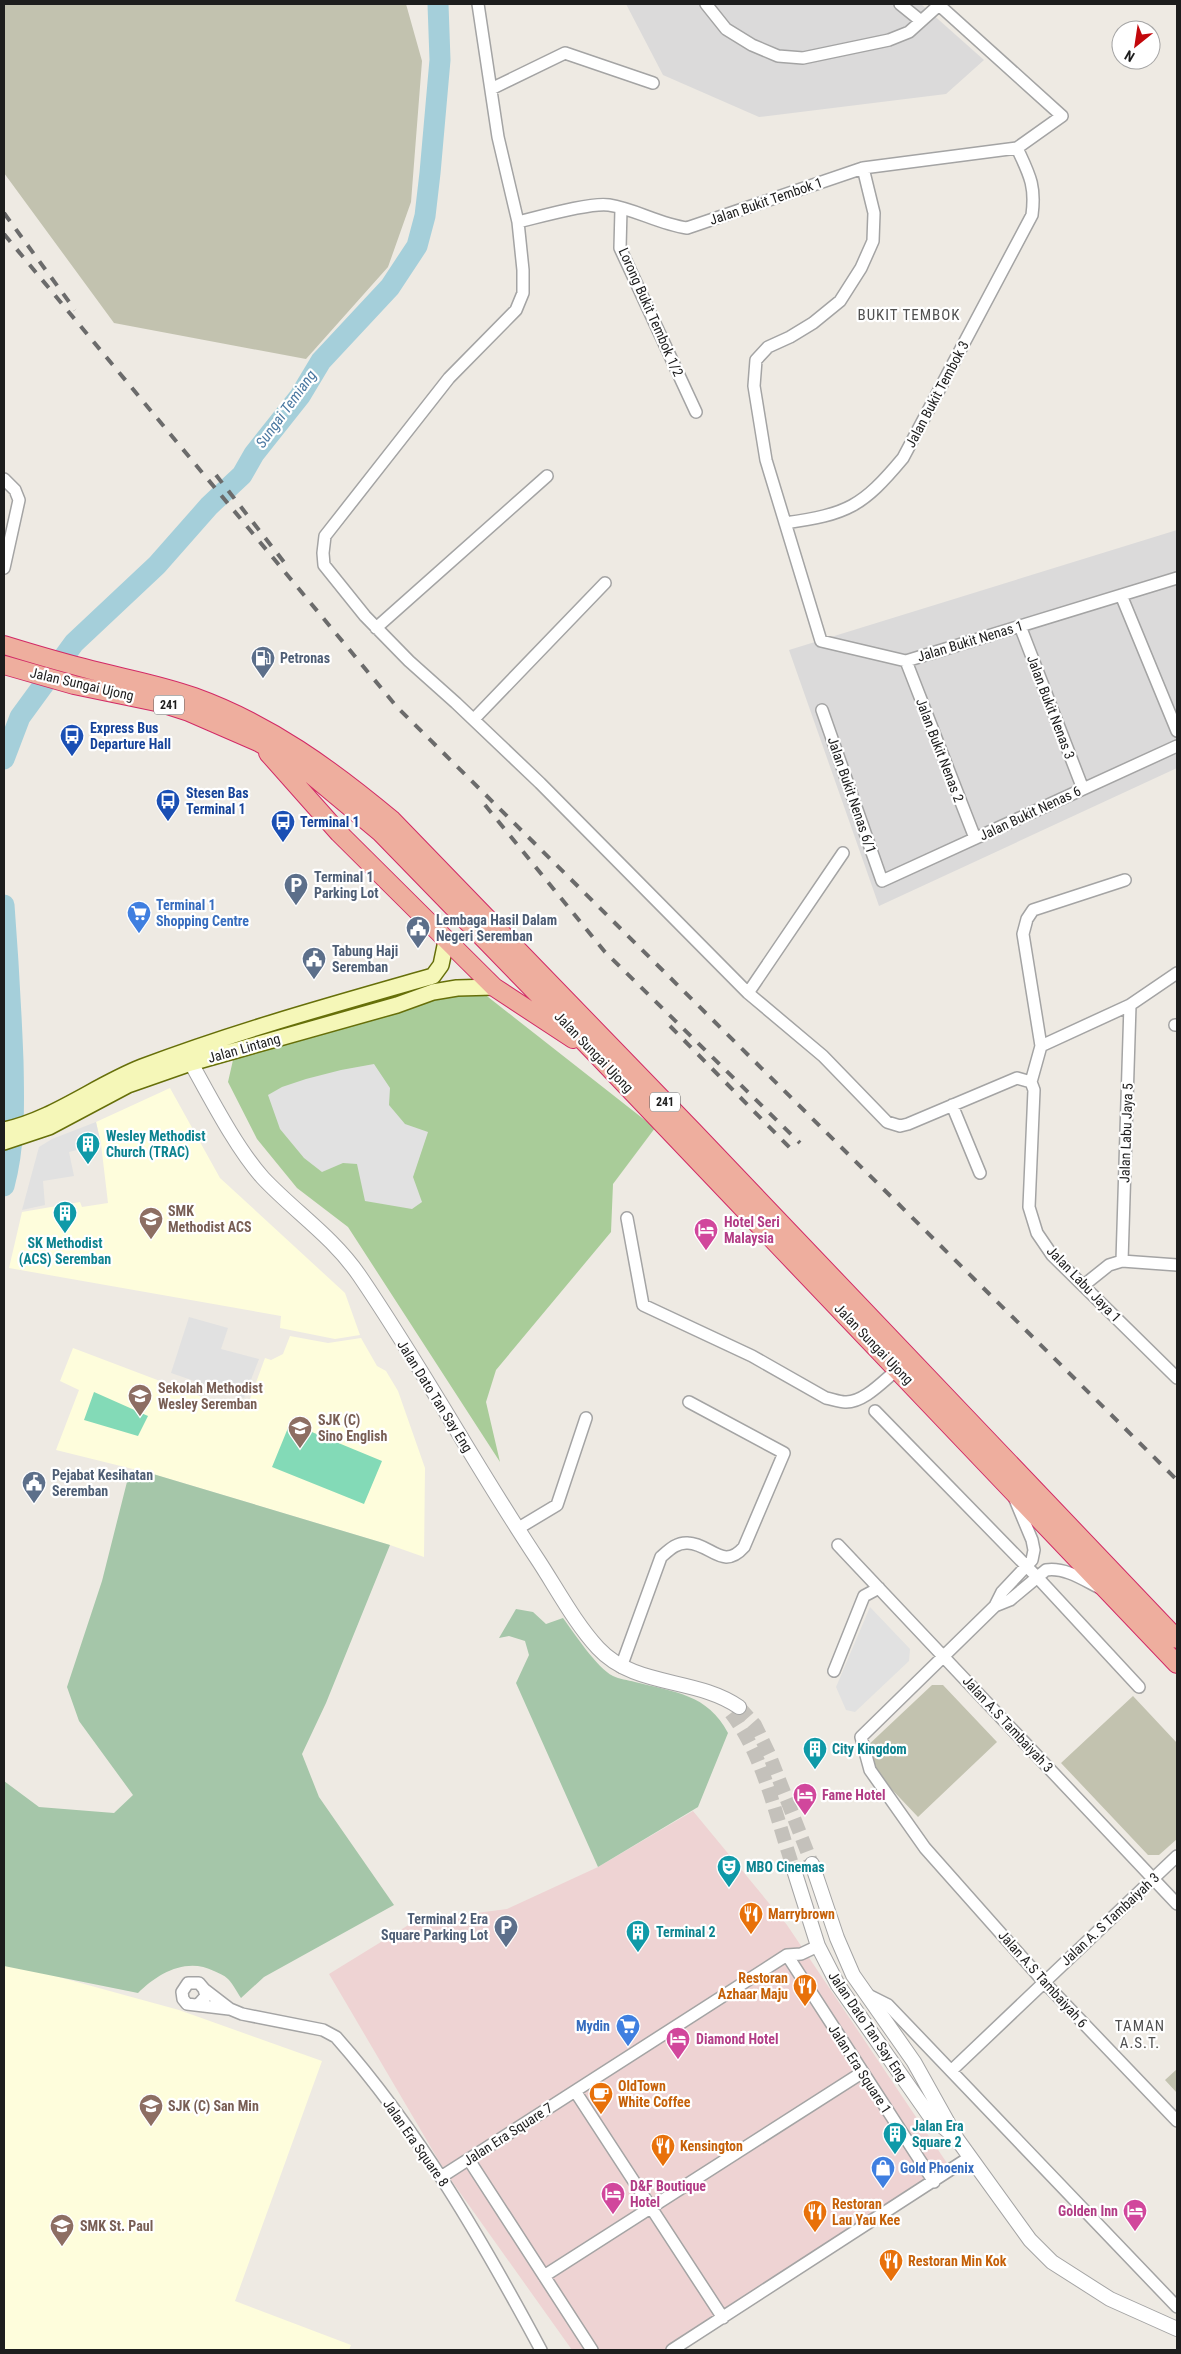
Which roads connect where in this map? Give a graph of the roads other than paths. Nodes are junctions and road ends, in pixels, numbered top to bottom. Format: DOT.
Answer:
graph roads {
  1 [pos="478,4"];
  2 [pos="706,4"];
  3 [pos="900,4"];
  4 [pos="938,4"];
  5 [pos="921,21"];
  6 [pos="653,83"];
  7 [pos="491,89"];
  8 [pos="1017,148"];
  9 [pos="862,168"];
  10 [pos="621,209"];
  11 [pos="518,222"];
  12 [pos="696,412"];
  13 [pos="546,476"];
  14 [pos="4,479"];
  15 [pos="785,523"];
  16 [pos="4,568"];
  17 [pos="1177,578"];
  18 [pos="605,584"];
  19 [pos="1121,595"];
  20 [pos="1020,626"];
  21 [pos="376,628"];
  22 [pos="4,645"];
  23 [pos="906,661"];
  24 [pos="4,665"];
  25 [pos="822,710"];
  26 [pos="474,719"];
  27 [pos="1177,732"];
  28 [pos="258,742"];
  29 [pos="1177,746"];
  30 [pos="1083,789"];
  31 [pos="975,838"];
  32 [pos="843,852"];
  33 [pos="1125,880"];
  34 [pos="882,881"];
  35 [pos="446,941"];
  36 [pos="1177,973"];
  37 [pos="494,987"];
  38 [pos="390,989"];
  39 [pos="748,993"];
  40 [pos="397,1005"];
  41 [pos="1130,1005"];
  42 [pos="1041,1046"];
  43 [pos="594,1052"];
  44 [pos="188,1057"];
  45 [pos="1031,1082"];
  46 [pos="952,1106"];
  47 [pos="7,1135"];
  48 [pos="980,1173"];
  49 [pos="627,1218"];
  50 [pos="1122,1261"];
  51 [pos="1177,1265"];
  52 [pos="1084,1285"];
  53 [pos="898,1369"];
  54 [pos="1177,1378"];
  55 [pos="689,1402"];
  56 [pos="875,1412"];
  57 [pos="586,1418"];
  58 [pos="1010,1487"];
  59 [pos="517,1529"];
  60 [pos="838,1545"];
  61 [pos="1026,1566"];
  62 [pos="1037,1577"];
  63 [pos="879,1588"];
  64 [pos="1110,1593"];
  65 [pos="995,1606"];
  66 [pos="1177,1639"];
  67 [pos="943,1656"];
  68 [pos="1177,1664"];
  69 [pos="621,1668"];
  70 [pos="834,1671"];
  71 [pos="1139,1687"];
  72 [pos="735,1710"];
  73 [pos="1177,1856"];
  74 [pos="812,1864"];
  75 [pos="794,1870"];
  76 [pos="1153,1878"];
  77 [pos="1177,1904"];
  78 [pos="818,1946"];
  79 [pos="787,1955"];
  80 [pos="1044,1982"];
  81 [pos="204,1988"];
  82 [pos="864,1993"];
  83 [pos="198,2005"];
  84 [pos="230,2009"];
  85 [pos="950,2070"];
  86 [pos="863,2072"];
  87 [pos="575,2091"];
  88 [pos="1177,2121"];
  89 [pos="957,2139"];
  90 [pos="970,2157"];
  91 [pos="469,2160"];
  92 [pos="441,2177"];
  93 [pos="934,2182"];
  94 [pos="651,2208"];
  95 [pos="544,2276"];
  96 [pos="1177,2307"];
  97 [pos="723,2318"];
  98 [pos="1177,2329"];
  99 [pos="541,2350"];
  100 [pos="592,2350"];
  101 [pos="672,2350"];
  1 -- 7 [label="street"];
  2 -- 5 [label="street"];
  3 -- 5 [label="street"];
  4 -- 5 [label="street"];
  4 -- 8 [label="street"];
  6 -- 7 [label="street"];
  7 -- 11 [label="street"];
  8 -- 9 [label="street, Jalan Bukit Tembok 1"];
  8 -- 15 [label="street, Jalan Bukit Tembok 3"];
  9 -- 10 [label="street, Jalan Bukit Tembok 1"];
  9 -- 15 [label="street"];
  10 -- 11 [label="street, Jalan Bukit Tembok 1"];
  10 -- 12 [label="street, Lorong Bukit Tembok 1/2"];
  11 -- 21 [label="street"];
  13 -- 21 [label="street"];
  14 -- 16 [label="street"];
  15 -- 23 [label="street, Jalan Bukit Nenas 1"];
  17 -- 19 [label="street, Jalan Bukit Nenas 1"];
  18 -- 26 [label="street"];
  19 -- 20 [label="street, Jalan Bukit Nenas 1"];
  19 -- 27 [label="street"];
  20 -- 23 [label="street, Jalan Bukit Nenas 1"];
  20 -- 30 [label="street, Jalan Bukit Nenas 3"];
  21 -- 26 [label="street"];
  22 -- 66 [label="highway, Jalan Sungai Ujong / 241"];
  23 -- 31 [label="street, Jalan Bukit Nenas 2"];
  24 -- 28 [label="highway, Jalan Sungai Ujong / 241"];
  25 -- 34 [label="street, Jalan Bukit Nenas 6/1"];
  26 -- 39 [label="street"];
  28 -- 35 [label="highway"];
  28 -- 43 [label="highway, Jalan Sungai Ujong / 241"];
  29 -- 30 [label="street, Jalan Bukit Nenas 6"];
  30 -- 31 [label="street, Jalan Bukit Nenas 6"];
  31 -- 34 [label="street, Jalan Bukit Nenas 6"];
  32 -- 39 [label="street"];
  33 -- 42 [label="street"];
  35 -- 37 [label="highway"];
  35 -- 38 [label="main road, Jalan Lintang"];
  36 -- 41 [label="street"];
  37 -- 40 [label="main road, Jalan Lintang"];
  37 -- 43 [label="highway"];
  38 -- 40 [label="main road"];
  38 -- 44 [label="main road, Jalan Lintang"];
  39 -- 46 [label="street"];
  40 -- 44 [label="main road, Jalan Lintang"];
  41 -- 42 [label="street"];
  41 -- 50 [label="street, Jalan Labu Jaya 5"];
  42 -- 45 [label="street"];
  43 -- 53 [label="highway, Jalan Sungai Ujong / 241"];
  44 -- 47 [label="main road, Jalan Lintang"];
  44 -- 59 [label="street, Jalan Dato Tan Say Eng"];
  45 -- 46 [label="street"];
  45 -- 52 [label="street, Jalan Labu Jaya 1"];
  46 -- 48 [label="street"];
  49 -- 53 [label="street"];
  50 -- 51 [label="street"];
  50 -- 52 [label="street"];
  52 -- 54 [label="street, Jalan Labu Jaya 1"];
  53 -- 58 [label="highway, Jalan Sungai Ujong / 241"];
  55 -- 69 [label="street"];
  56 -- 61 [label="street"];
  57 -- 59 [label="street"];
  58 -- 61 [label="street"];
  58 -- 64 [label="highway, Jalan Sungai Ujong / 241"];
  59 -- 69 [label="street, Jalan Dato Tan Say Eng"];
  60 -- 63 [label="street, Jalan A.S Tambaiyah 3"];
  61 -- 62 [label="street"];
  61 -- 65 [label="street"];
  62 -- 64 [label="street"];
  62 -- 65 [label="street"];
  62 -- 71 [label="street"];
  63 -- 67 [label="street, Jalan A.S Tambaiyah 3"];
  63 -- 70 [label="street"];
  64 -- 68 [label="highway, Jalan Sungai Ujong / 241"];
  65 -- 67 [label="street"];
  67 -- 76 [label="street, Jalan A.S Tambaiyah 3"];
  67 -- 80 [label="street, Jalan A.S Tambaiyah 6"];
  69 -- 72 [label="street, Jalan Dato Tan Say Eng"];
  73 -- 76 [label="street, Jalan A. S Tambaiyah 3"];
  74 -- 82 [label="street, Jalan Dato Tan Say Eng"];
  75 -- 78 [label="street, Jalan Dato Tan Say Eng"];
  76 -- 77 [label="street, Jalan A.S Tambaiyah 3"];
  76 -- 80 [label="street, Jalan A. S Tambaiyah 3"];
  78 -- 79 [label="street, Jalan Era Square 7"];
  78 -- 89 [label="street, Jalan Dato Tan Say Eng"];
  79 -- 86 [label="street, Jalan Era Square 1"];
  79 -- 87 [label="street, Jalan Era Square 7"];
  80 -- 85 [label="street, Jalan A. S Tambaiyah 3"];
  80 -- 88 [label="street, Jalan A.S Tambaiyah 6"];
  81 -- 83 [label="street"];
  81 -- 83 [label="street"];
  81 -- 84 [label="street, Jalan Era Square 8"];
  82 -- 85 [label="street"];
  82 -- 89 [label="street, Jalan Dato Tan Say Eng"];
  83 -- 84 [label="street, Jalan Era Square 8"];
  84 -- 92 [label="street, Jalan Era Square 8"];
  85 -- 96 [label="street"];
  86 -- 93 [label="street, Jalan Era Square 1"];
  86 -- 94 [label="street"];
  87 -- 91 [label="street, Jalan Era Square 7"];
  87 -- 94 [label="street"];
  89 -- 90 [label="street, Jalan Dato Tan Say Eng"];
  90 -- 93 [label="street"];
  90 -- 98 [label="street, Jalan Dato Tan Say Eng"];
  91 -- 92 [label="street, Jalan Era Square 7"];
  91 -- 95 [label="street"];
  92 -- 99 [label="street, Jalan Era Square 8"];
  93 -- 97 [label="street"];
  94 -- 95 [label="street"];
  94 -- 97 [label="street"];
  95 -- 100 [label="street"];
  97 -- 101 [label="street"];
}
